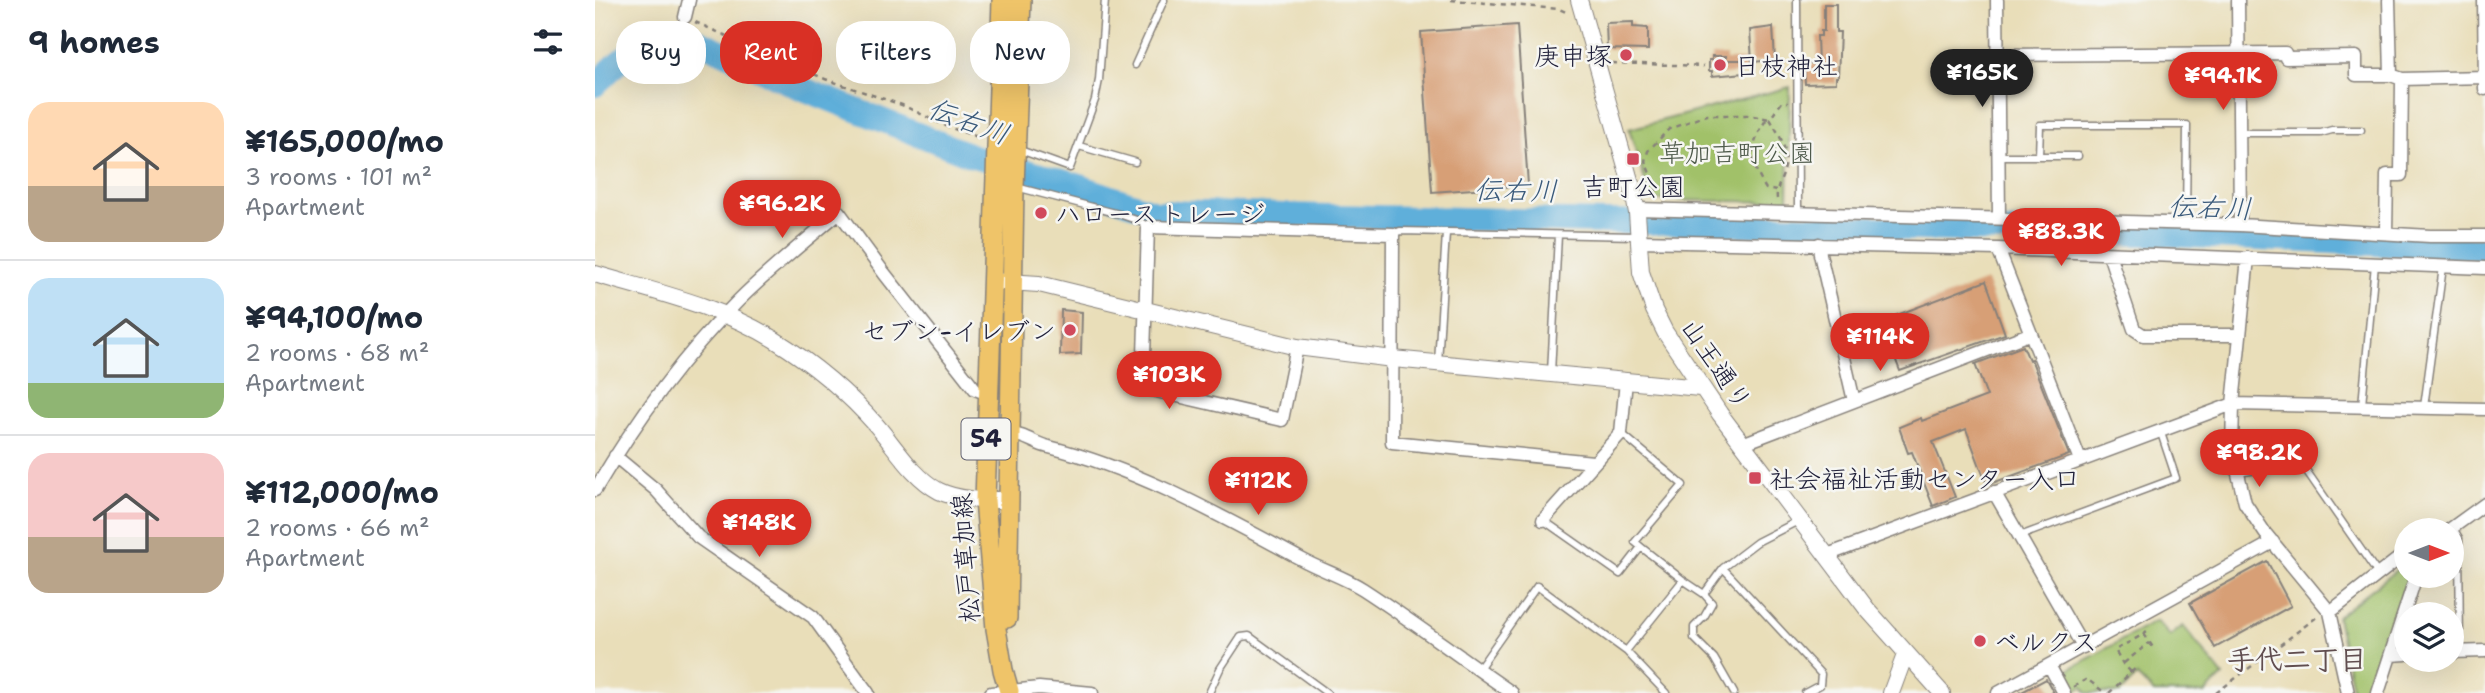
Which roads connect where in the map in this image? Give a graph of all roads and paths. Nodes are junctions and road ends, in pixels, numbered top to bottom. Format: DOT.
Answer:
graph roads {
  1 [pos="689,0"];
  2 [pos="1002,0"];
  3 [pos="1021,0"];
  4 [pos="1105,0"];
  5 [pos="1164,0"];
  6 [pos="1451,0"];
  7 [pos="1579,0"];
  8 [pos="1797,0"];
  9 [pos="1997,0"];
  10 [pos="2238,0"];
  11 [pos="2389,0"];
  12 [pos="2484,0"];
  13 [pos="1571,15"];
  14 [pos="685,17"];
  15 [pos="2238,53"];
  16 [pos="1997,55"];
  17 [pos="1605,63"];
  18 [pos="1135,65"];
  19 [pos="1704,66"];
  20 [pos="2396,77"];
  21 [pos="2485,78"];
  22 [pos="2485,89"];
  23 [pos="1791,102"];
  24 [pos="1768,120"];
  25 [pos="2361,130"];
  26 [pos="2240,133"];
  27 [pos="1000,143"];
  28 [pos="1079,146"];
  29 [pos="1999,156"];
  30 [pos="2039,156"];
  31 [pos="2078,156"];
  32 [pos="1135,162"];
  33 [pos="1005,185"];
  34 [pos="1657,191"];
  35 [pos="1776,191"];
  36 [pos="1777,205"];
  37 [pos="1637,211"];
  38 [pos="1798,212"];
  39 [pos="1999,219"];
  40 [pos="2186,223"];
  41 [pos="2240,225"];
  42 [pos="1148,227"];
  43 [pos="1446,233"];
  44 [pos="2386,233"];
  45 [pos="1393,234"];
  46 [pos="1558,235"];
  47 [pos="2485,236"];
  48 [pos="1637,237"];
  49 [pos="1819,244"];
  50 [pos="1998,249"];
  51 [pos="2109,254"];
  52 [pos="2248,258"];
  53 [pos="2375,264"];
  54 [pos="2443,267"];
  55 [pos="2485,268"];
  56 [pos="595,274"];
  57 [pos="992,281"];
  58 [pos="1013,281"];
  59 [pos="1146,311"];
  60 [pos="726,314"];
  61 [pos="2029,334"];
  62 [pos="2240,335"];
  63 [pos="1297,347"];
  64 [pos="1393,359"];
  65 [pos="1439,363"];
  66 [pos="1551,375"];
  67 [pos="1626,381"];
  68 [pos="1700,388"];
  69 [pos="988,394"];
  70 [pos="1854,401"];
  71 [pos="2233,404"];
  72 [pos="2363,405"];
  73 [pos="2424,407"];
  74 [pos="2485,410"];
  75 [pos="2160,430"];
  76 [pos="1621,433"];
  77 [pos="1009,434"];
  78 [pos="1742,444"];
  79 [pos="615,456"];
  80 [pos="2080,460"];
  81 [pos="1593,462"];
  82 [pos="2238,473"];
  83 [pos="595,489"];
  84 [pos="1994,492"];
  85 [pos="985,500"];
  86 [pos="1008,500"];
  87 [pos="2485,504"];
  88 [pos="2464,519"];
  89 [pos="1543,520"];
  90 [pos="1800,520"];
  91 [pos="2019,536"];
  92 [pos="2273,542"];
  93 [pos="1641,547"];
  94 [pos="1828,555"];
  95 [pos="2394,563"];
  96 [pos="1723,568"];
  97 [pos="2378,574"];
  98 [pos="1683,580"];
  99 [pos="2412,588"];
  100 [pos="1704,594"];
  101 [pos="2329,611"];
  102 [pos="2142,626"];
  103 [pos="2144,634"];
  104 [pos="2149,643"];
  105 [pos="2083,647"];
  106 [pos="2154,649"];
  107 [pos="1626,651"];
  108 [pos="2485,651"];
  109 [pos="2464,652"];
  110 [pos="1905,654"];
  111 [pos="2391,654"];
  112 [pos="2123,664"];
  113 [pos="2049,665"];
  114 [pos="2138,666"];
  115 [pos="1478,670"];
  116 [pos="2131,672"];
  117 [pos="1003,692"];
  118 [pos="868,693"];
  119 [pos="1092,693"];
  120 [pos="1209,693"];
  121 [pos="1327,693"];
  122 [pos="1512,693"];
  123 [pos="1666,693"];
  124 [pos="1734,693"];
  125 [pos="1805,693"];
  126 [pos="1891,693"];
  127 [pos="1942,693"];
  128 [pos="1999,693"];
  129 [pos="2064,693"];
  130 [pos="2107,693"];
  131 [pos="2216,693"];
  132 [pos="2348,693"];
  133 [pos="2378,693"];
  1 -- 14 [label="street"];
  2 -- 27 [label="main road, 松戸草加線 / 54"];
  3 -- 27 [label="main road, 松戸草加線 / 54"];
  4 -- 28 [label="lane"];
  5 -- 18 [label="lane"];
  6 -- 13 [label="path"];
  7 -- 37 [label="street, 山王通り"];
  8 -- 38 [label="lane"];
  9 -- 16 [label="street"];
  10 -- 15 [label="street"];
  11 -- 20 [label="street"];
  12 -- 21 [label="street"];
  14 -- 27 [label="path"];
  15 -- 16 [label="street"];
  15 -- 20 [label="street"];
  15 -- 26 [label="street"];
  16 -- 29 [label="street"];
  17 -- 19 [label="path"];
  20 -- 21 [label="street"];
  20 -- 44 [label="street"];
  21 -- 22 [label="street"];
  23 -- 24 [label="path"];
  24 -- 34 [label="path"];
  24 -- 35 [label="path"];
  24 -- 35 [label="path"];
  25 -- 26 [label="lane"];
  26 -- 41 [label="street"];
  27 -- 28 [label="lane"];
  27 -- 33 [label="main road, 松戸草加線 / 54"];
  28 -- 32 [label="lane"];
  29 -- 30 [label="lane"];
  29 -- 39 [label="street"];
  30 -- 31 [label="lane"];
  30 -- 40 [label="lane"];
  33 -- 42 [label="lane"];
  33 -- 57 [label="main road, 松戸草加線 / 54"];
  33 -- 58 [label="main road, 松戸草加線 / 54"];
  35 -- 36 [label="path"];
  37 -- 38 [label="street"];
  37 -- 48 [label="street, 山王通り"];
  38 -- 39 [label="street"];
  39 -- 40 [label="street"];
  40 -- 41 [label="street"];
  41 -- 44 [label="street"];
  42 -- 45 [label="street"];
  42 -- 59 [label="street"];
  43 -- 45 [label="lane"];
  43 -- 46 [label="lane"];
  43 -- 65 [label="lane"];
  44 -- 47 [label="street"];
  45 -- 64 [label="street"];
  46 -- 48 [label="lane"];
  46 -- 66 [label="lane"];
  48 -- 49 [label="street"];
  48 -- 68 [label="street, 山王通り"];
  49 -- 50 [label="street"];
  49 -- 70 [label="street"];
  50 -- 51 [label="street"];
  50 -- 61 [label="street"];
  51 -- 52 [label="street"];
  51 -- 62 [label="street"];
  52 -- 53 [label="street"];
  52 -- 62 [label="street"];
  53 -- 54 [label="street"];
  53 -- 72 [label="lane"];
  54 -- 55 [label="street"];
  54 -- 73 [label="lane"];
  56 -- 60 [label="street"];
  57 -- 58 [label="street"];
  57 -- 69 [label="main road, 松戸草加線 / 54"];
  58 -- 59 [label="street"];
  58 -- 77 [label="main road, 松戸草加線 / 54"];
  59 -- 63 [label="street"];
  59 -- 63 [label="street"];
  60 -- 69 [label="street"];
  60 -- 79 [label="street"];
  60 -- 85 [label="street"];
  61 -- 70 [label="street"];
  61 -- 80 [label="street"];
  62 -- 71 [label="street"];
  63 -- 64 [label="street"];
  64 -- 65 [label="street"];
  64 -- 81 [label="street"];
  65 -- 66 [label="street"];
  66 -- 67 [label="street"];
  67 -- 68 [label="street"];
  67 -- 76 [label="street"];
  68 -- 78 [label="street, 山王通り"];
  69 -- 85 [label="main road, 松戸草加線 / 54"];
  70 -- 78 [label="street"];
  71 -- 72 [label="street"];
  71 -- 75 [label="street"];
  71 -- 82 [label="street"];
  72 -- 73 [label="street"];
  73 -- 74 [label="street"];
  75 -- 80 [label="street"];
  75 -- 91 [label="lane"];
  76 -- 81 [label="street"];
  76 -- 93 [label="lane"];
  77 -- 86 [label="main road, 松戸草加線 / 54"];
  77 -- 115 [label="street"];
  78 -- 90 [label="street, 山王通り"];
  79 -- 83 [label="street"];
  79 -- 118 [label="street"];
  80 -- 84 [label="street"];
  81 -- 89 [label="street"];
  82 -- 92 [label="street"];
  82 -- 97 [label="lane"];
  84 -- 91 [label="street"];
  84 -- 94 [label="street"];
  85 -- 86 [label="street"];
  85 -- 117 [label="main road, 松戸草加線 / 54"];
  86 -- 117 [label="main road, 松戸草加線 / 54"];
  87 -- 88 [label="street"];
  89 -- 93 [label="lane"];
  90 -- 94 [label="street, 山王通り"];
  90 -- 96 [label="lane"];
  91 -- 105 [label="street"];
  92 -- 101 [label="street"];
  92 -- 105 [label="street"];
  93 -- 98 [label="lane"];
  94 -- 110 [label="street, 山王通り"];
  95 -- 97 [label="street"];
  96 -- 100 [label="lane"];
  96 -- 125 [label="lane"];
  97 -- 101 [label="street"];
  98 -- 100 [label="lane"];
  98 -- 107 [label="lane"];
  99 -- 111 [label="street"];
  100 -- 124 [label="lane"];
  101 -- 131 [label="path"];
  101 -- 132 [label="street"];
  102 -- 103 [label="path"];
  103 -- 104 [label="path"];
  103 -- 112 [label="path"];
  104 -- 106 [label="path"];
  104 -- 112 [label="path"];
  105 -- 113 [label="street"];
  107 -- 115 [label="lane"];
  107 -- 123 [label="lane"];
  108 -- 109 [label="street"];
  110 -- 126 [label="street"];
  110 -- 127 [label="street, 山王通り"];
  111 -- 133 [label="street"];
  112 -- 116 [label="path"];
  113 -- 128 [label="street"];
  113 -- 129 [label="street"];
  114 -- 116 [label="path"];
  115 -- 122 [label="street"];
  116 -- 130 [label="path"];
  117 -- 119 [label="street"];
  120 -- 121 [label="lane"];
  129 -- 130 [label="path"];
}
